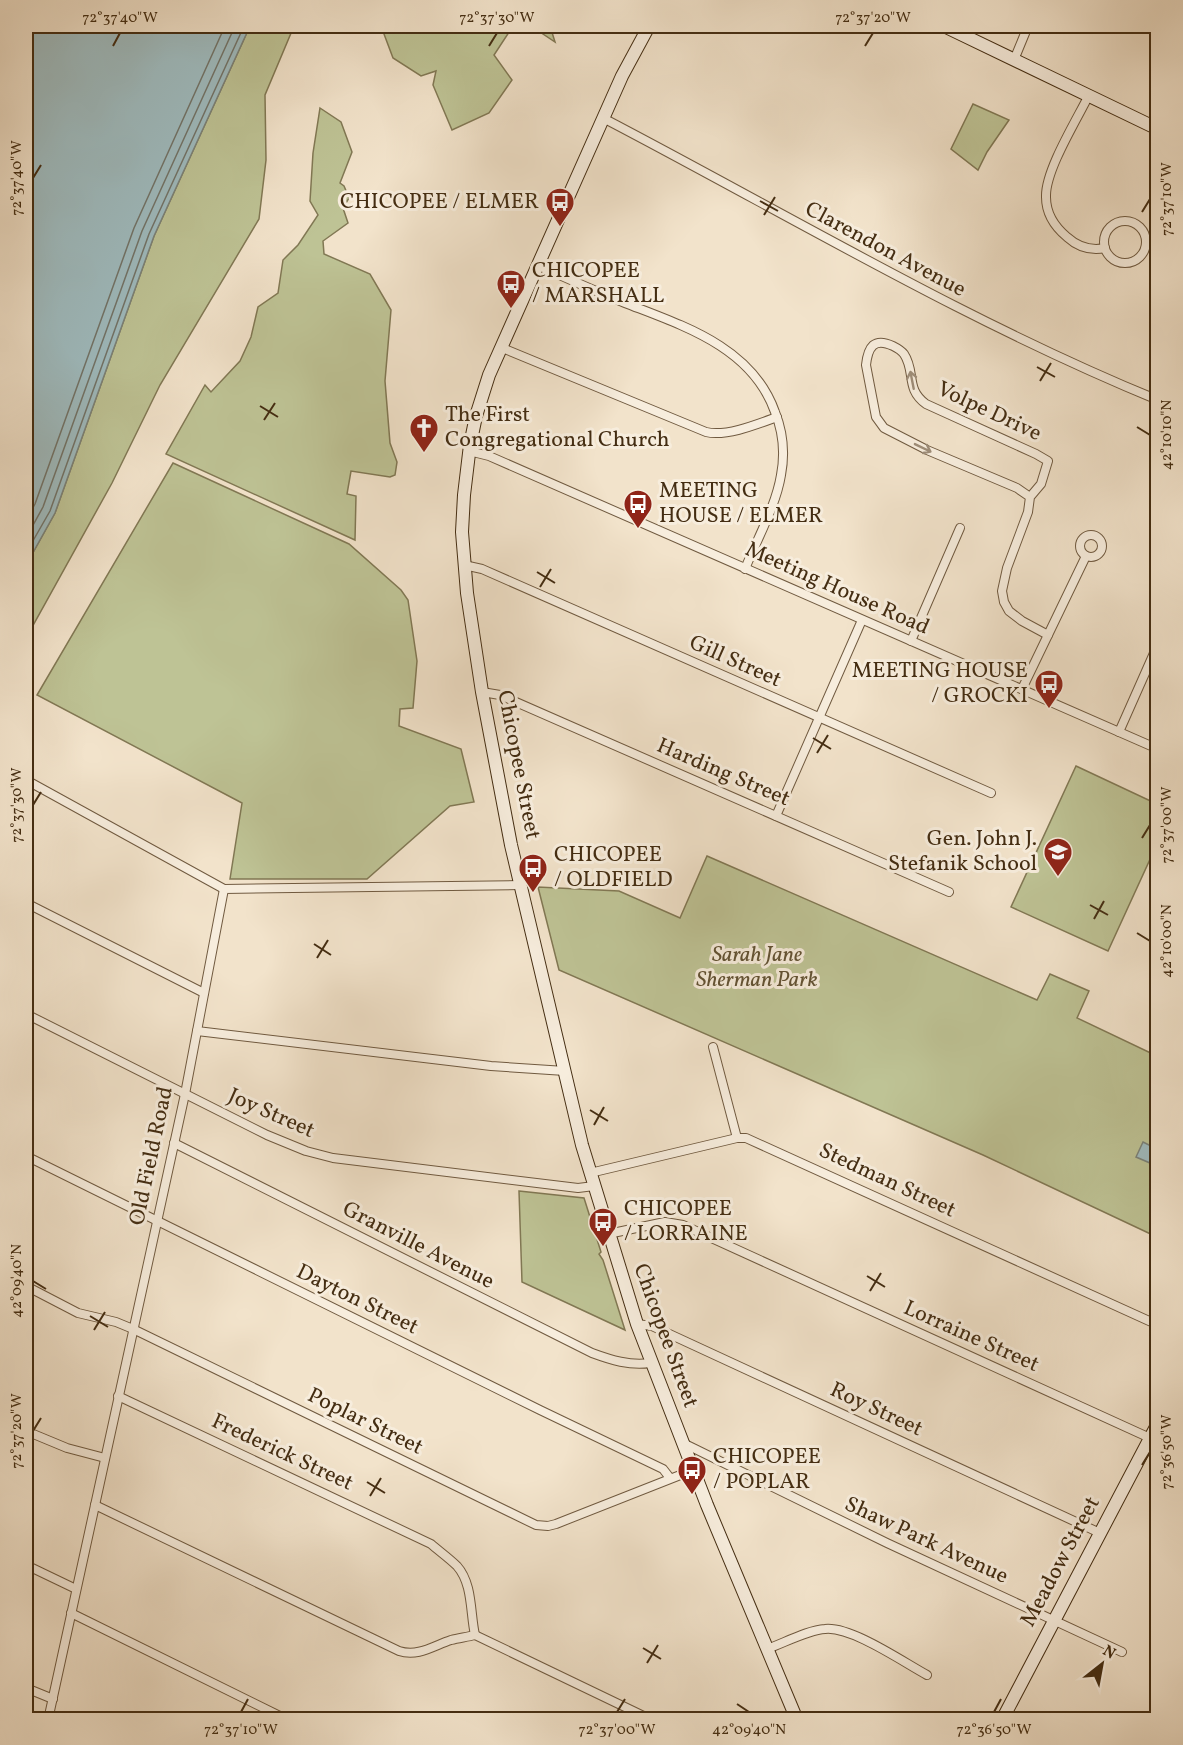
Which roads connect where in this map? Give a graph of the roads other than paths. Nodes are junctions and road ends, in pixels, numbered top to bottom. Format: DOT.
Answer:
graph roads {
  1 [pos="649,26"];
  2 [pos="944,26"];
  3 [pos="1028,26"];
  4 [pos="1014,60"];
  5 [pos="1089,95"];
  6 [pos="603,118"];
  7 [pos="1158,129"];
  8 [pos="1105,248"];
  9 [pos="537,265"];
  10 [pos="500,347"];
  11 [pos="1158,400"];
  12 [pos="777,417"];
  13 [pos="469,451"];
  14 [pos="1030,497"];
  15 [pos="960,528"];
  16 [pos="1086,556"];
  17 [pos="464,565"];
  18 [pos="745,569"];
  19 [pos="862,620"];
  20 [pos="1048,635"];
  21 [pos="911,641"];
  22 [pos="1158,644"];
  23 [pos="1022,689"];
  24 [pos="482,692"];
  25 [pos="819,718"];
  26 [pos="1119,732"];
  27 [pos="1158,749"];
  28 [pos="26,780"];
  29 [pos="991,793"];
  30 [pos="776,816"];
  31 [pos="520,885"];
  32 [pos="224,889"];
  33 [pos="949,892"];
  34 [pos="26,903"];
  35 [pos="204,993"];
  36 [pos="26,1014"];
  37 [pos="196,1032"];
  38 [pos="713,1047"];
  39 [pos="565,1071"];
  40 [pos="185,1094"];
  41 [pos="737,1138"];
  42 [pos="174,1143"];
  43 [pos="26,1156"];
  44 [pos="590,1173"];
  45 [pos="594,1186"];
  46 [pos="157,1220"];
  47 [pos="608,1234"];
  48 [pos="26,1286"];
  49 [pos="637,1324"];
  50 [pos="1158,1325"];
  51 [pos="133,1329"];
  52 [pos="650,1363"];
  53 [pos="118,1396"];
  54 [pos="1158,1423"];
  55 [pos="26,1431"];
  56 [pos="1150,1438"];
  57 [pos="682,1443"];
  58 [pos="105,1458"];
  59 [pos="693,1470"];
  60 [pos="670,1478"];
  61 [pos="95,1504"];
  62 [pos="1100,1533"];
  63 [pos="26,1565"];
  64 [pos="76,1589"];
  65 [pos="71,1613"];
  66 [pos="1054,1621"];
  67 [pos="475,1635"];
  68 [pos="767,1649"];
  69 [pos="1122,1652"];
  70 [pos="927,1675"];
  71 [pos="26,1688"];
  72 [pos="53,1699"];
  73 [pos="48,1719"];
  74 [pos="288,1719"];
  75 [pos="652,1719"];
  76 [pos="797,1719"];
  77 [pos="1002,1719"];
  1 -- 6 [label="main road, Chicopee Street"];
  2 -- 4 [label="main road"];
  3 -- 4 [label="street"];
  4 -- 5 [label="main road"];
  5 -- 7 [label="main road"];
  5 -- 8 [label="street"];
  6 -- 9 [label="main road, Chicopee Street"];
  6 -- 11 [label="street, Clarendon Avenue"];
  8 -- 8 [label="street"];
  9 -- 10 [label="main road, Chicopee Street"];
  9 -- 12 [label="street"];
  10 -- 12 [label="street"];
  10 -- 13 [label="main road, Chicopee Street"];
  12 -- 18 [label="street"];
  13 -- 17 [label="main road, Chicopee Street"];
  13 -- 18 [label="street, Meeting House Road"];
  14 -- 14 [label="street, Volpe Drive, one-way"];
  14 -- 20 [label="street, Volpe Drive"];
  15 -- 21 [label="street"];
  16 -- 20 [label="street"];
  17 -- 24 [label="main road, Chicopee Street"];
  17 -- 25 [label="street, Gill Street"];
  18 -- 19 [label="street, Meeting House Road"];
  19 -- 21 [label="street, Meeting House Road"];
  19 -- 25 [label="street"];
  20 -- 23 [label="street"];
  21 -- 23 [label="street, Meeting House Road"];
  22 -- 26 [label="street"];
  23 -- 26 [label="street, Meeting House Road"];
  24 -- 30 [label="street, Harding Street"];
  24 -- 31 [label="main road, Chicopee Street"];
  25 -- 29 [label="street, Gill Street"];
  25 -- 30 [label="street"];
  26 -- 27 [label="street, Meeting House Road"];
  28 -- 32 [label="street"];
  30 -- 33 [label="street, Harding Street"];
  31 -- 32 [label="street"];
  31 -- 39 [label="main road, Chicopee Street"];
  32 -- 35 [label="street, Old Field Road"];
  34 -- 35 [label="street"];
  35 -- 37 [label="street, Old Field Road"];
  36 -- 40 [label="street, Joy Street"];
  37 -- 39 [label="street"];
  37 -- 40 [label="street, Old Field Road"];
  38 -- 41 [label="street"];
  39 -- 44 [label="main road, Chicopee Street"];
  40 -- 42 [label="street, Old Field Road"];
  40 -- 45 [label="street, Joy Street"];
  41 -- 44 [label="street, Stedman Street"];
  41 -- 50 [label="street, Stedman Street"];
  42 -- 46 [label="street, Old Field Road"];
  42 -- 52 [label="street, Granville Avenue"];
  43 -- 46 [label="street, Dayton Street"];
  44 -- 45 [label="main road, Chicopee Street"];
  45 -- 47 [label="main road, Chicopee Street"];
  46 -- 51 [label="street, Old Field Road"];
  46 -- 60 [label="street, Dayton Street"];
  47 -- 49 [label="main road, Chicopee Street"];
  47 -- 56 [label="street, Lorraine Street"];
  48 -- 51 [label="street, Poplar Street"];
  49 -- 52 [label="main road, Chicopee Street"];
  49 -- 62 [label="street, Roy Street"];
  51 -- 53 [label="street, Old Field Road"];
  51 -- 60 [label="street, Poplar Street"];
  52 -- 57 [label="main road, Chicopee Street"];
  53 -- 58 [label="street, Old Field Road"];
  53 -- 67 [label="street, Frederick Street"];
  54 -- 56 [label="main road, Meadow Street"];
  55 -- 58 [label="street"];
  56 -- 62 [label="main road, Meadow Street"];
  57 -- 59 [label="main road, Chicopee Street"];
  57 -- 66 [label="street, Shaw Park Avenue"];
  58 -- 61 [label="street, Old Field Road"];
  59 -- 60 [label="street, Poplar Street"];
  59 -- 68 [label="main road, Chicopee Street"];
  61 -- 64 [label="street, Old Field Road"];
  61 -- 67 [label="street"];
  62 -- 66 [label="main road, Meadow Street"];
  63 -- 64 [label="street"];
  64 -- 65 [label="street, Old Field Road"];
  65 -- 72 [label="street, Old Field Road"];
  65 -- 74 [label="street"];
  66 -- 69 [label="street, Shaw Park Avenue"];
  66 -- 77 [label="main road, Meadow Street"];
  67 -- 75 [label="street"];
  68 -- 70 [label="street"];
  68 -- 76 [label="main road, Chicopee Street"];
  71 -- 72 [label="street"];
  72 -- 73 [label="street, Old Field Road"];
}
